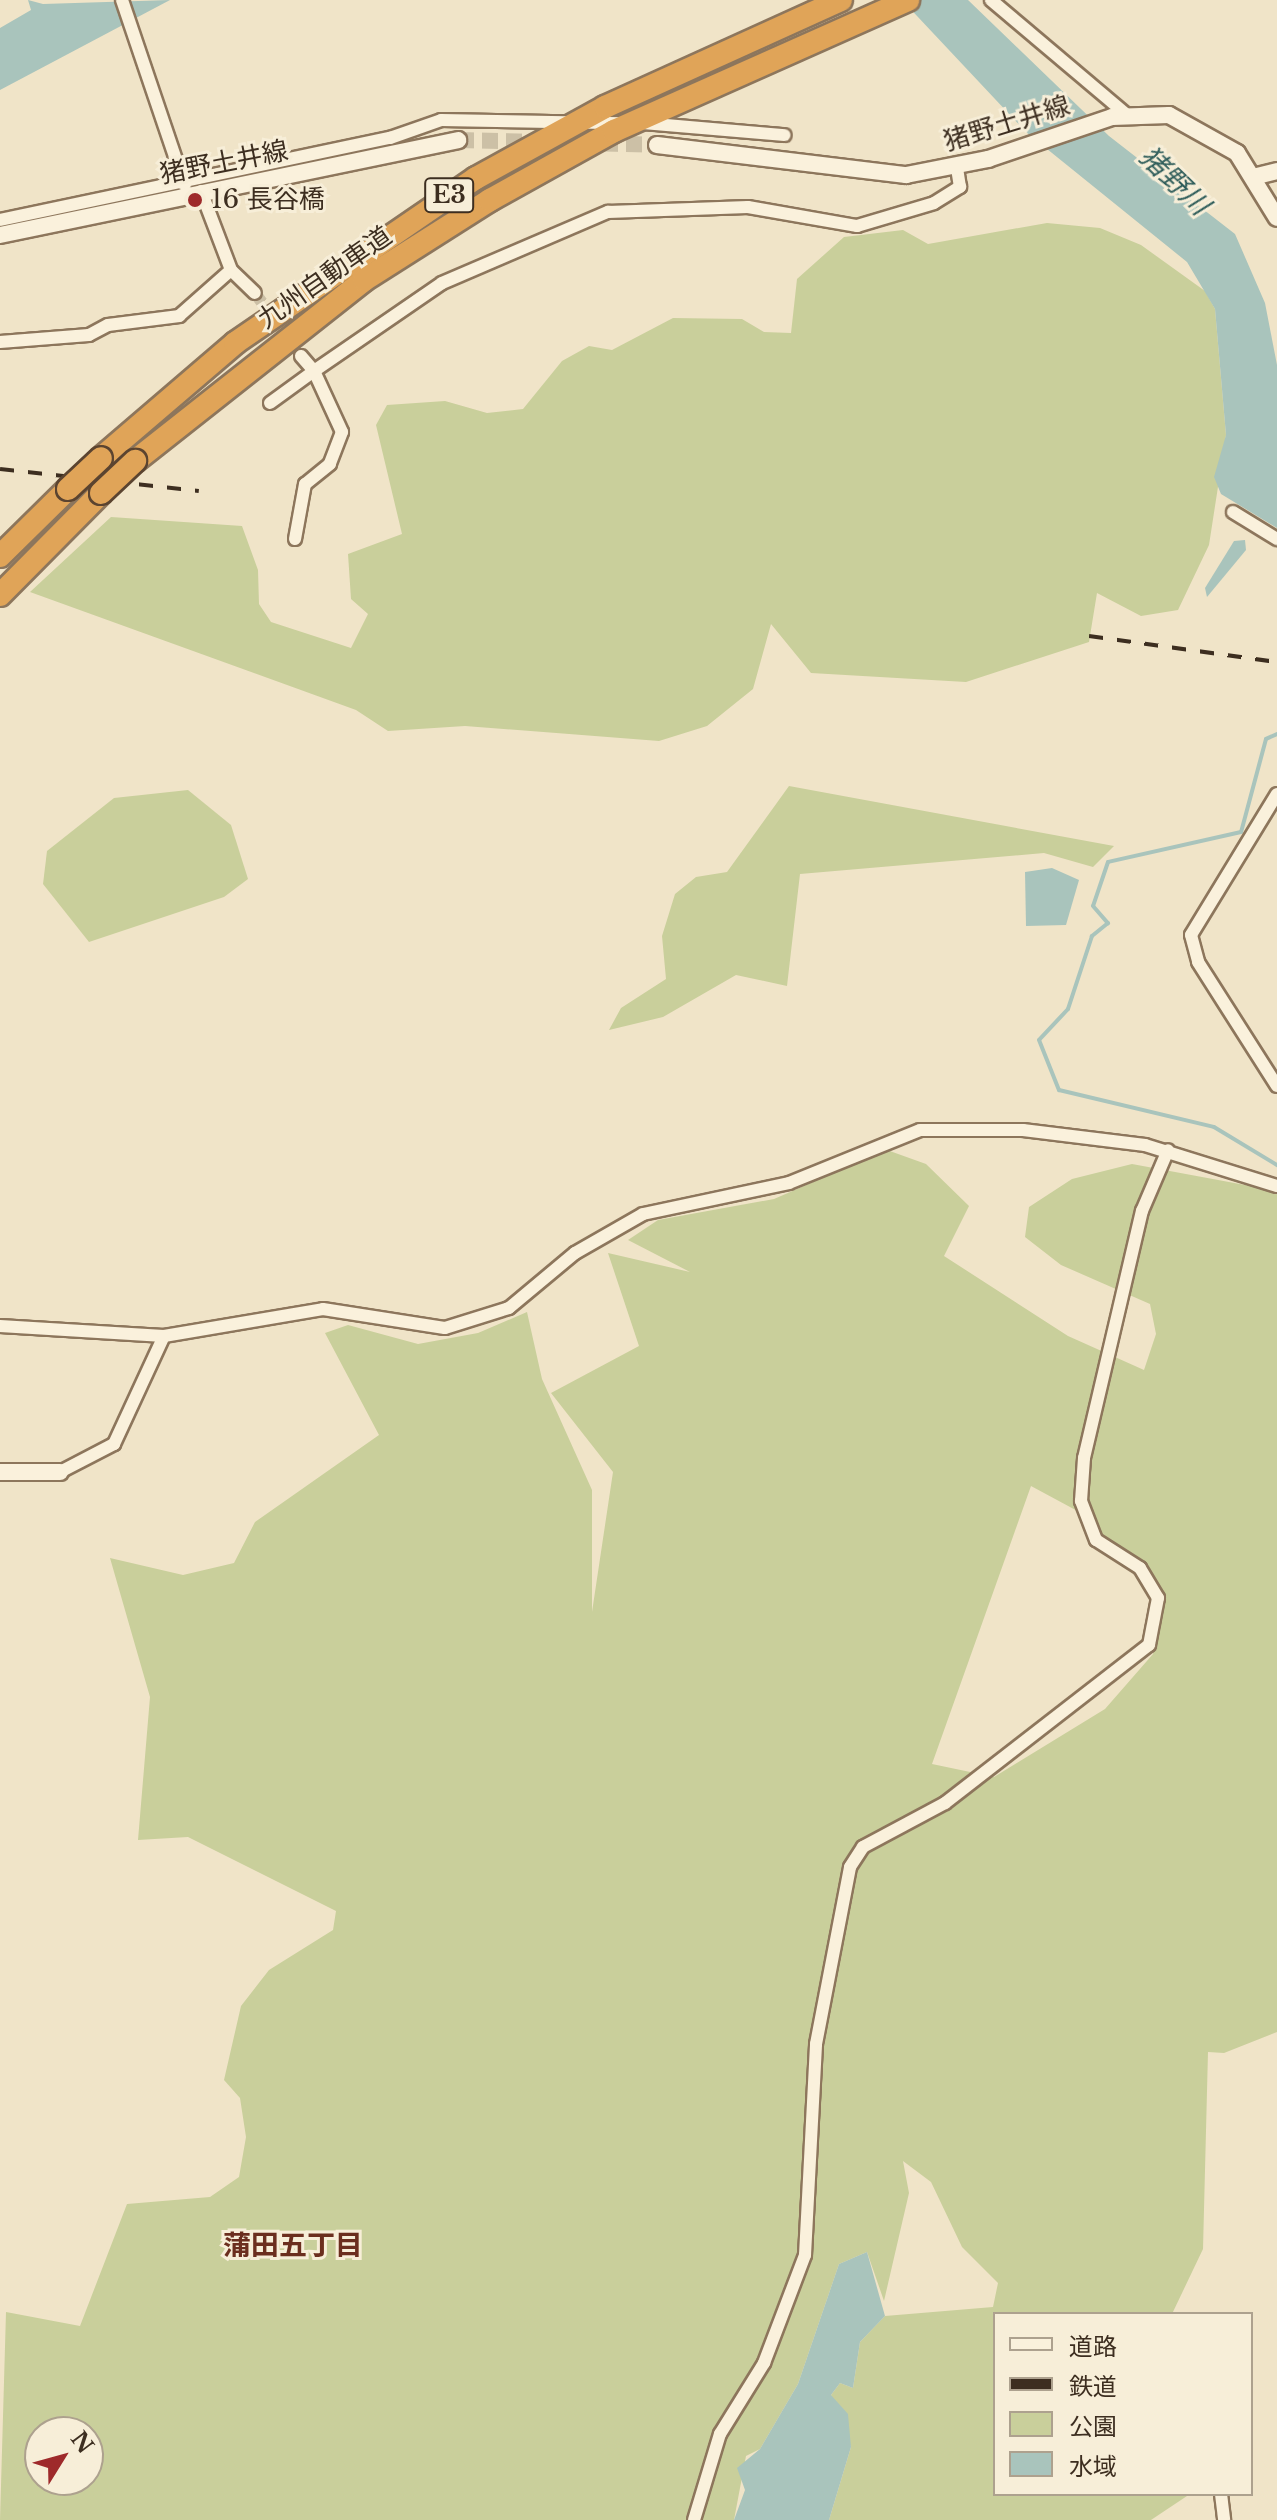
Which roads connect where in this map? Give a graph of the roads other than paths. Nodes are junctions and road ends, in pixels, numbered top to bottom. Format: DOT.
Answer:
graph roads {
  1 [pos="122,0"];
  2 [pos="841,0"];
  3 [pos="908,0"];
  4 [pos="991,0"];
  5 [pos="1120,116"];
  6 [pos="784,135"];
  7 [pos="458,140"];
  8 [pos="657,145"];
  9 [pos="957,168"];
  10 [pos="1277,171"];
  11 [pos="1257,176"];
  12 [pos="194,193"];
  13 [pos="1277,218"];
  14 [pos="0,220"];
  15 [pos="0,235"];
  16 [pos="231,270"];
  17 [pos="255,293"];
  18 [pos="0,342"];
  19 [pos="301,356"];
  20 [pos="314,371"];
  21 [pos="270,403"];
  22 [pos="1233,512"];
  23 [pos="295,539"];
  24 [pos="1277,539"];
  25 [pos="0,556"];
  26 [pos="0,595"];
  27 [pos="1277,794"];
  28 [pos="1277,1086"];
  29 [pos="1168,1150"];
  30 [pos="1277,1186"];
  31 [pos="0,1326"];
  32 [pos="164,1336"];
  33 [pos="0,1472"];
  34 [pos="60,1472"];
  35 [pos="1221,2496"];
  36 [pos="694,2520"];
  37 [pos="1224,2520"];
  1 -- 12 [label="street"];
  2 -- 25 [label="highway, 九州自動車道 / E3, bridge"];
  3 -- 26 [label="highway, 九州自動車道 / E3, bridge"];
  4 -- 5 [label="street"];
  5 -- 9 [label="main road, 猪野土井線"];
  5 -- 11 [label="main road, 猪野土井線"];
  6 -- 14 [label="street"];
  7 -- 12 [label="main road, 猪野土井線"];
  8 -- 9 [label="main road, 猪野土井線"];
  9 -- 20 [label="street"];
  10 -- 11 [label="main road"];
  11 -- 13 [label="main road, 猪野土井線"];
  12 -- 15 [label="main road, 猪野土井線"];
  12 -- 16 [label="street"];
  16 -- 17 [label="street"];
  16 -- 18 [label="street"];
  19 -- 20 [label="street"];
  20 -- 21 [label="street"];
  20 -- 23 [label="street"];
  22 -- 24 [label="street"];
  27 -- 28 [label="street"];
  29 -- 30 [label="street"];
  29 -- 32 [label="street"];
  29 -- 36 [label="street"];
  31 -- 32 [label="street"];
  32 -- 34 [label="street"];
  33 -- 34 [label="main road"];
  35 -- 37 [label="street"];
}
